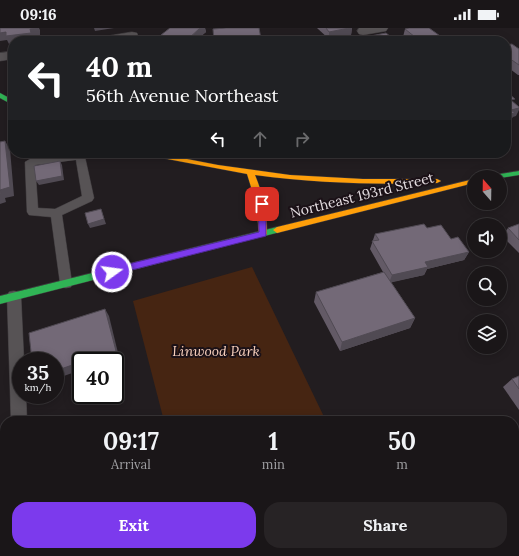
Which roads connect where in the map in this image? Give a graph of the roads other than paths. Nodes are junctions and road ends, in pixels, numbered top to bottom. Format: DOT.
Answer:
graph roads {
  1 [pos="382,28"];
  2 [pos="363,31"];
  3 [pos="56,158"];
  4 [pos="83,158"];
  5 [pos="168,158"];
  6 [pos="250,173"];
  7 [pos="519,173"];
  8 [pos="507,175"];
  9 [pos="467,180"];
  10 [pos="467,182"];
  11 [pos="56,213"];
  12 [pos="263,234"];
  13 [pos="66,283"];
  14 [pos="7,298"];
  15 [pos="19,416"];
  1 -- 2 [label="street"];
  3 -- 11 [label="lane"];
  4 -- 11 [label="lane"];
  5 -- 6 [label="street"];
  6 -- 9 [label="street"];
  6 -- 12 [label="street"];
  7 -- 8 [label="street"];
  10 -- 12 [label="street, Northeast 193rd Street"];
  11 -- 13 [label="lane"];
  12 -- 13 [label="street, Northeast 193rd Street"];
  13 -- 14 [label="street, Northeast 193rd Street"];
  14 -- 15 [label="lane"];
}
